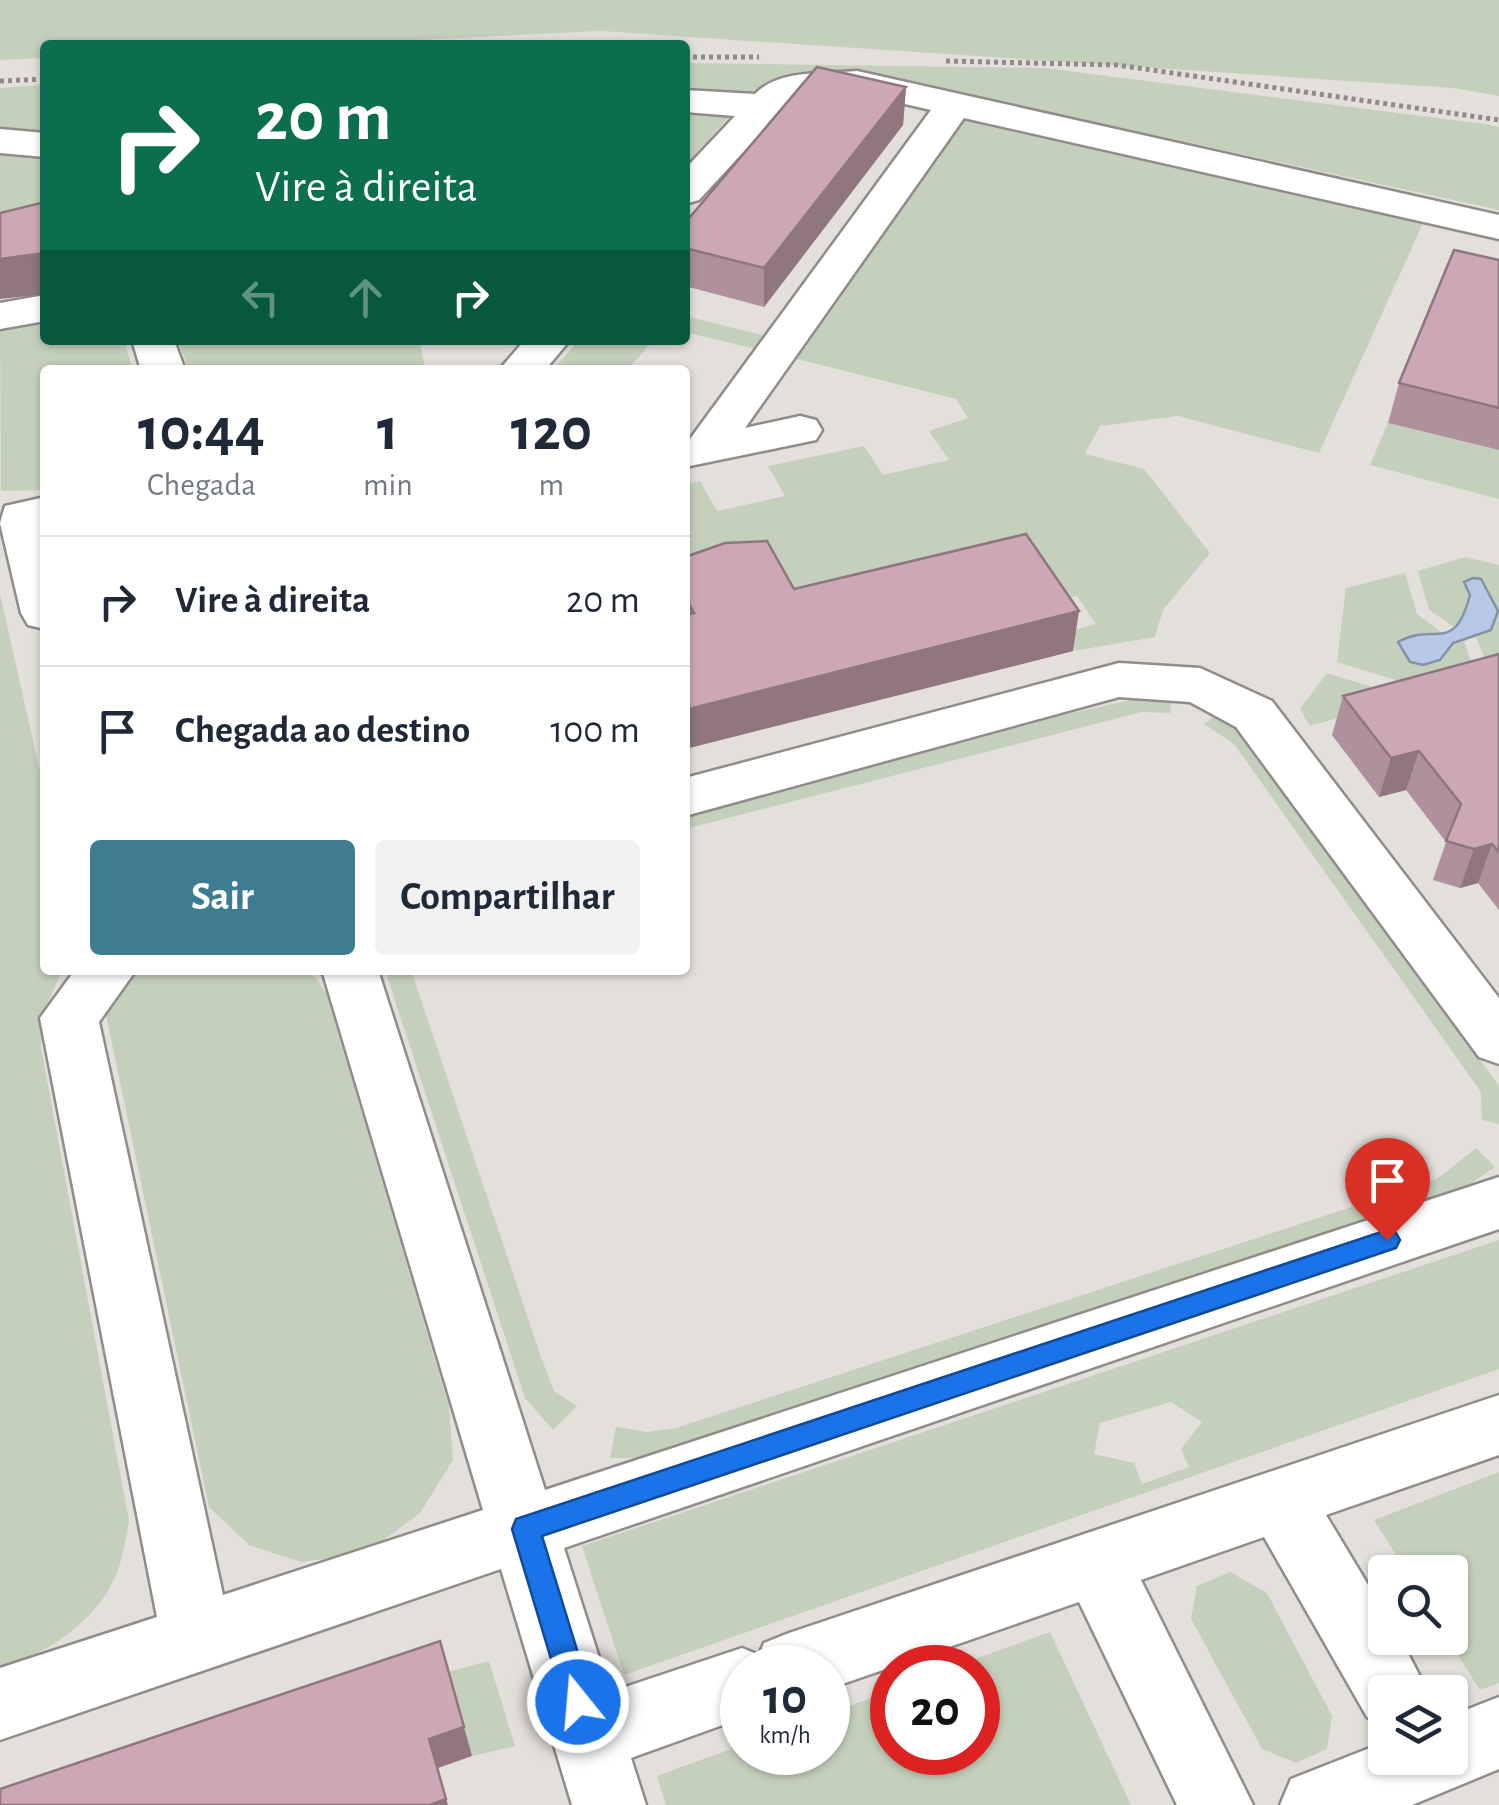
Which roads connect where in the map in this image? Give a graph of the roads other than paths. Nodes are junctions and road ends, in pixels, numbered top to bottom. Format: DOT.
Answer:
graph roads {
  1 [pos="690,100"];
  2 [pos="955,104"];
  3 [pos="764,106"];
  4 [pos="0,142"];
  5 [pos="40,145"];
  6 [pos="690,187"];
  7 [pos="1499,228"];
  8 [pos="40,309"];
  9 [pos="0,316"];
  10 [pos="544,345"];
  11 [pos="526,365"];
  12 [pos="800,430"];
  13 [pos="696,452"];
  14 [pos="22,514"];
  15 [pos="40,592"];
  16 [pos="690,795"];
  17 [pos="104,975"];
  18 [pos="352,975"];
  19 [pos="1499,1042"];
  20 [pos="1499,1203"];
  21 [pos="1499,1425"];
  22 [pos="1280,1500"];
  23 [pos="526,1529"];
  24 [pos="1096,1563"];
  25 [pos="197,1638"];
  26 [pos="850,1647"];
  27 [pos="1382,1675"];
  28 [pos="720,1691"];
  29 [pos="0,1704"];
  30 [pos="1499,1734"];
  31 [pos="588,1736"];
  32 [pos="1468,1746"];
  33 [pos="1394,1775"];
  34 [pos="1324,1804"];
  35 [pos="610,1805"];
  36 [pos="1216,1805"];
  1 -- 3 [label="lane"];
  2 -- 3 [label="lane"];
  2 -- 7 [label="lane"];
  2 -- 13 [label="lane"];
  3 -- 6 [label="lane"];
  4 -- 5 [label="lane"];
  8 -- 9 [label="lane"];
  10 -- 11 [label="lane"];
  12 -- 13 [label="lane"];
  14 -- 15 [label="lane"];
  16 -- 19 [label="lane"];
  17 -- 25 [label="lane"];
  18 -- 23 [label="lane"];
  20 -- 23 [label="lane"];
  21 -- 22 [label="lane"];
  22 -- 24 [label="lane"];
  22 -- 27 [label="lane"];
  23 -- 25 [label="lane"];
  23 -- 31 [label="lane"];
  24 -- 26 [label="lane"];
  24 -- 36 [label="lane"];
  25 -- 29 [label="lane"];
  28 -- 31 [label="lane"];
  30 -- 32 [label="lane"];
  31 -- 35 [label="lane"];
  33 -- 34 [label="lane"];
}
